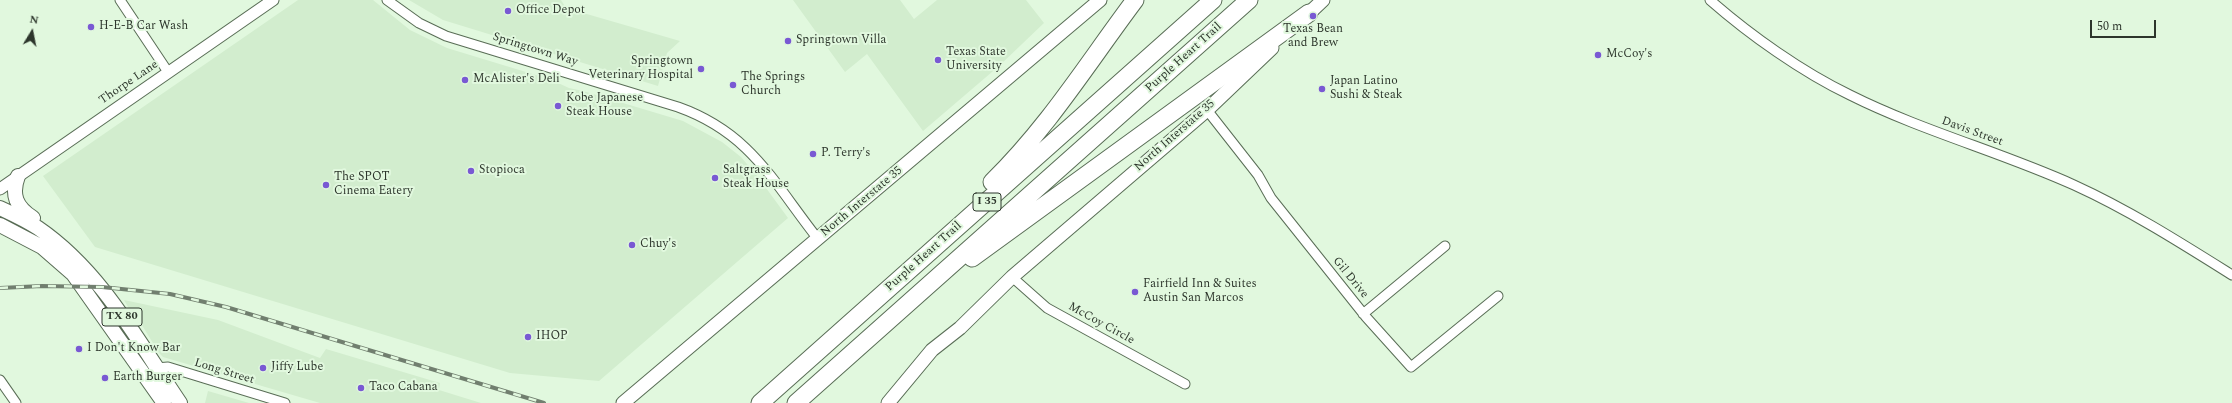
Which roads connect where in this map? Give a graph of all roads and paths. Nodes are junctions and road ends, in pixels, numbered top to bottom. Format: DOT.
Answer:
graph roads {
  1 [pos="120,0"];
  2 [pos="273,0"];
  3 [pos="387,0"];
  4 [pos="1100,0"];
  5 [pos="1134,0"];
  6 [pos="1213,0"];
  7 [pos="1249,0"];
  8 [pos="1323,0"];
  9 [pos="1710,0"];
  10 [pos="1309,13"];
  11 [pos="168,72"];
  12 [pos="1207,110"];
  13 [pos="18,176"];
  14 [pos="0,189"];
  15 [pos="0,208"];
  16 [pos="0,225"];
  17 [pos="54,239"];
  18 [pos="818,239"];
  19 [pos="1445,246"];
  20 [pos="2232,275"];
  21 [pos="1012,277"];
  22 [pos="921,292"];
  23 [pos="1498,296"];
  24 [pos="1363,314"];
  25 [pos="857,318"];
  26 [pos="156,368"];
  27 [pos="0,380"];
  28 [pos="1186,384"];
  29 [pos="16,403"];
  30 [pos="164,403"];
  31 [pos="180,403"];
  32 [pos="285,403"];
  33 [pos="623,403"];
  34 [pos="760,403"];
  35 [pos="796,403"];
  36 [pos="888,403"];
  1 -- 11 [label="street"];
  2 -- 11 [label="street, Thorpe Lane"];
  3 -- 18 [label="street, Springtown Way"];
  4 -- 18 [label="main road, North Interstate 35"];
  5 -- 25 [label="highway"];
  6 -- 25 [label="highway, Purple Heart Trail / I 35"];
  7 -- 22 [label="highway, Purple Heart Trail / I 35"];
  8 -- 10 [label="main road, North Interstate 35"];
  9 -- 20 [label="street, Davis Street"];
  10 -- 12 [label="main road, North Interstate 35"];
  10 -- 22 [label="highway"];
  11 -- 13 [label="street, Thorpe Lane"];
  12 -- 21 [label="main road, North Interstate 35"];
  12 -- 24 [label="street, Gil Drive"];
  13 -- 14 [label="street, Thorpe Lane"];
  13 -- 17 [label="main road"];
  15 -- 17 [label="main road, TX 80"];
  16 -- 30 [label="main road, TX 80"];
  17 -- 26 [label="main road, TX 80"];
  18 -- 33 [label="main road, North Interstate 35"];
  19 -- 24 [label="street"];
  21 -- 28 [label="street, McCoy Circle"];
  21 -- 36 [label="main road, North Interstate 35"];
  22 -- 35 [label="highway, Purple Heart Trail / I 35"];
  23 -- 24 [label="street, Gil Drive"];
  25 -- 34 [label="highway, Purple Heart Trail / I 35"];
  26 -- 31 [label="main road, TX 80"];
  26 -- 32 [label="street, Long Street"];
  27 -- 29 [label="street"];
}
